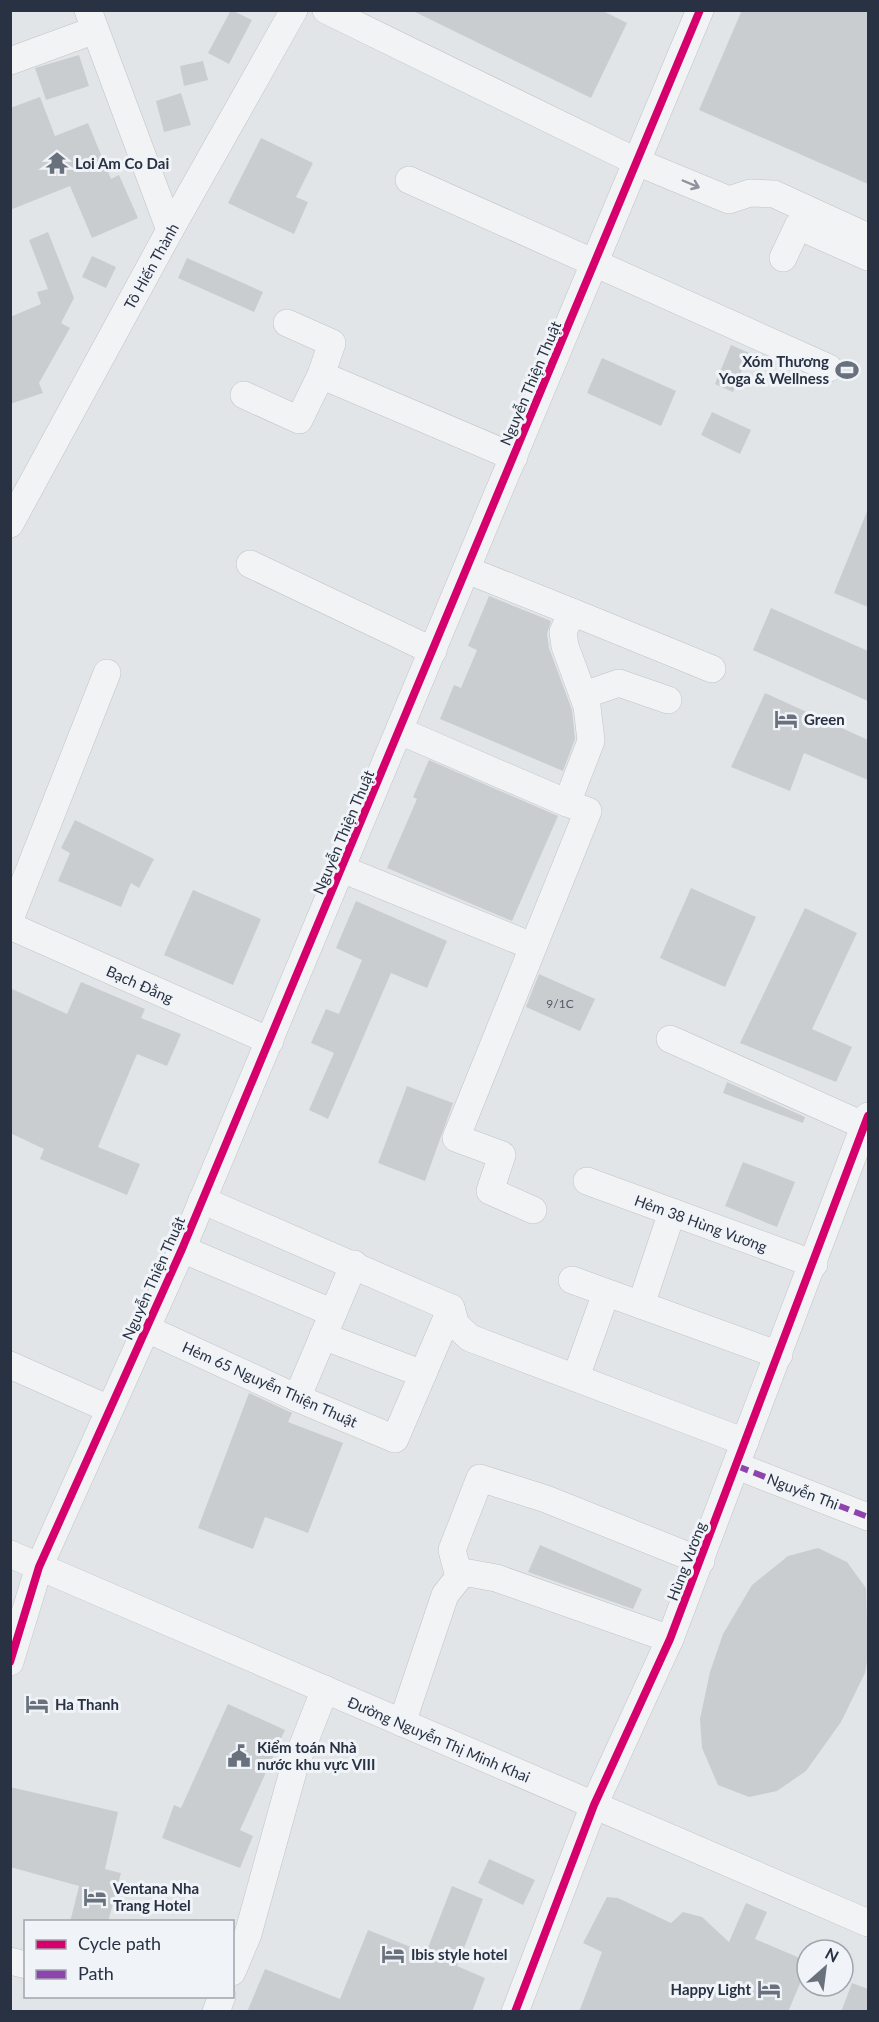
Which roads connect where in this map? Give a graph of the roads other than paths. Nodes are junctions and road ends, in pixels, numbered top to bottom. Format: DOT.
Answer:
graph roads {
  1 [pos="294,10"];
  2 [pos="326,10"];
  3 [pos="700,10"];
  4 [pos="91,20"];
  5 [pos="10,61"];
  6 [pos="637,162"];
  7 [pos="410,180"];
  8 [pos="170,230"];
  9 [pos="868,237"];
  10 [pos="868,257"];
  11 [pos="783,258"];
  12 [pos="595,263"];
  13 [pos="287,323"];
  14 [pos="830,368"];
  15 [pos="321,375"];
  16 [pos="244,395"];
  17 [pos="514,457"];
  18 [pos="10,524"];
  19 [pos="250,564"];
  20 [pos="467,570"];
  21 [pos="572,612"];
  22 [pos="433,651"];
  23 [pos="712,669"];
  24 [pos="107,673"];
  25 [pos="584,695"];
  26 [pos="668,700"];
  27 [pos="400,731"];
  28 [pos="567,803"];
  29 [pos="342,869"];
  30 [pos="10,919"];
  31 [pos="10,926"];
  32 [pos="532,946"];
  33 [pos="670,1039"];
  34 [pos="270,1041"];
  35 [pos="867,1121"];
  36 [pos="587,1181"];
  37 [pos="202,1200"];
  38 [pos="533,1210"];
  39 [pos="672,1212"];
  40 [pos="182,1249"];
  41 [pos="354,1264"];
  42 [pos="814,1264"];
  43 [pos="572,1280"];
  44 [pos="606,1293"];
  45 [pos="640,1305"];
  46 [pos="451,1308"];
  47 [pos="328,1324"];
  48 [pos="145,1328"];
  49 [pos="779,1355"];
  50 [pos="10,1365"];
  51 [pos="423,1374"];
  52 [pos="576,1377"];
  53 [pos="297,1398"];
  54 [pos="110,1409"];
  55 [pos="741,1454"];
  56 [pos="868,1517"];
  57 [pos="10,1554"];
  58 [pos="700,1561"];
  59 [pos="39,1566"];
  60 [pos="459,1577"];
  61 [pos="670,1639"];
  62 [pos="10,1662"];
  63 [pos="325,1689"];
  64 [pos="402,1723"];
  65 [pos="594,1805"];
  66 [pos="868,1923"];
  67 [pos="234,1967"];
  68 [pos="515,2012"];
  1 -- 8 [label="street, Tô Hiến Thành"];
  2 -- 6 [label="street"];
  3 -- 6 [label="street, Nguyễn Thiện Thuật"];
  4 -- 5 [label="street"];
  4 -- 8 [label="street"];
  6 -- 9 [label="street, one-way"];
  6 -- 12 [label="street, Nguyễn Thiện Thuật"];
  7 -- 12 [label="street"];
  8 -- 18 [label="street, Tô Hiến Thành"];
  10 -- 11 [label="street"];
  12 -- 14 [label="street"];
  12 -- 17 [label="street, Nguyễn Thiện Thuật"];
  13 -- 15 [label="street"];
  15 -- 16 [label="street"];
  15 -- 17 [label="street"];
  17 -- 20 [label="street, Nguyễn Thiện Thuật"];
  19 -- 22 [label="street"];
  20 -- 21 [label="street"];
  20 -- 22 [label="street, Nguyễn Thiện Thuật"];
  21 -- 23 [label="street"];
  21 -- 25 [label="street"];
  22 -- 27 [label="street, Nguyễn Thiện Thuật"];
  24 -- 30 [label="street"];
  25 -- 26 [label="street"];
  25 -- 28 [label="street"];
  27 -- 28 [label="street"];
  27 -- 29 [label="street, Nguyễn Thiện Thuật"];
  28 -- 32 [label="street"];
  29 -- 32 [label="street"];
  29 -- 34 [label="street, Nguyễn Thiện Thuật"];
  31 -- 34 [label="street, Bạch Đằng"];
  32 -- 38 [label="street"];
  33 -- 35 [label="street"];
  34 -- 37 [label="street, Nguyễn Thiện Thuật"];
  35 -- 42 [label="street, Hùng Vương"];
  36 -- 39 [label="street, Hẻm 38 Hùng Vương"];
  37 -- 40 [label="street, Nguyễn Thiện Thuật"];
  37 -- 41 [label="street"];
  39 -- 42 [label="street, Hẻm 38 Hùng Vương"];
  39 -- 45 [label="street"];
  40 -- 47 [label="street"];
  40 -- 48 [label="street, Nguyễn Thiện Thuật"];
  41 -- 46 [label="street"];
  41 -- 47 [label="street"];
  42 -- 49 [label="street, Hùng Vương"];
  43 -- 44 [label="street"];
  44 -- 45 [label="street"];
  44 -- 52 [label="street"];
  45 -- 49 [label="street"];
  46 -- 51 [label="street"];
  46 -- 52 [label="street, Nguyễn Thi"];
  47 -- 51 [label="street"];
  47 -- 53 [label="street"];
  48 -- 53 [label="street, Hẻm 65 Nguyễn Thiện Thuật"];
  48 -- 54 [label="street, Nguyễn Thiện Thuật"];
  49 -- 55 [label="street, Hùng Vương"];
  50 -- 54 [label="street"];
  51 -- 53 [label="street, Hẻm 65 Nguyễn Thiện Thuật"];
  52 -- 55 [label="street, Nguyễn Thi"];
  54 -- 59 [label="street, Nguyễn Thiện Thuật"];
  55 -- 56 [label="street, Nguyễn Thi"];
  55 -- 58 [label="street, Hùng Vương"];
  57 -- 59 [label="street, Đường Nguyễn Thị Minh Khai"];
  58 -- 60 [label="street"];
  58 -- 61 [label="street, Hùng Vương"];
  59 -- 62 [label="street, Nguyễn Thiện Thuật"];
  59 -- 63 [label="street, Đường Nguyễn Thị Minh Khai"];
  60 -- 61 [label="street"];
  60 -- 64 [label="street"];
  61 -- 65 [label="street, Hùng Vương"];
  63 -- 64 [label="street, Đường Nguyễn Thị Minh Khai"];
  63 -- 67 [label="street"];
  64 -- 65 [label="street, Đường Nguyễn Thị Minh Khai"];
  65 -- 66 [label="street, Đường Nguyễn Thị Minh Khai"];
  65 -- 68 [label="street, Hùng Vương"];
}
